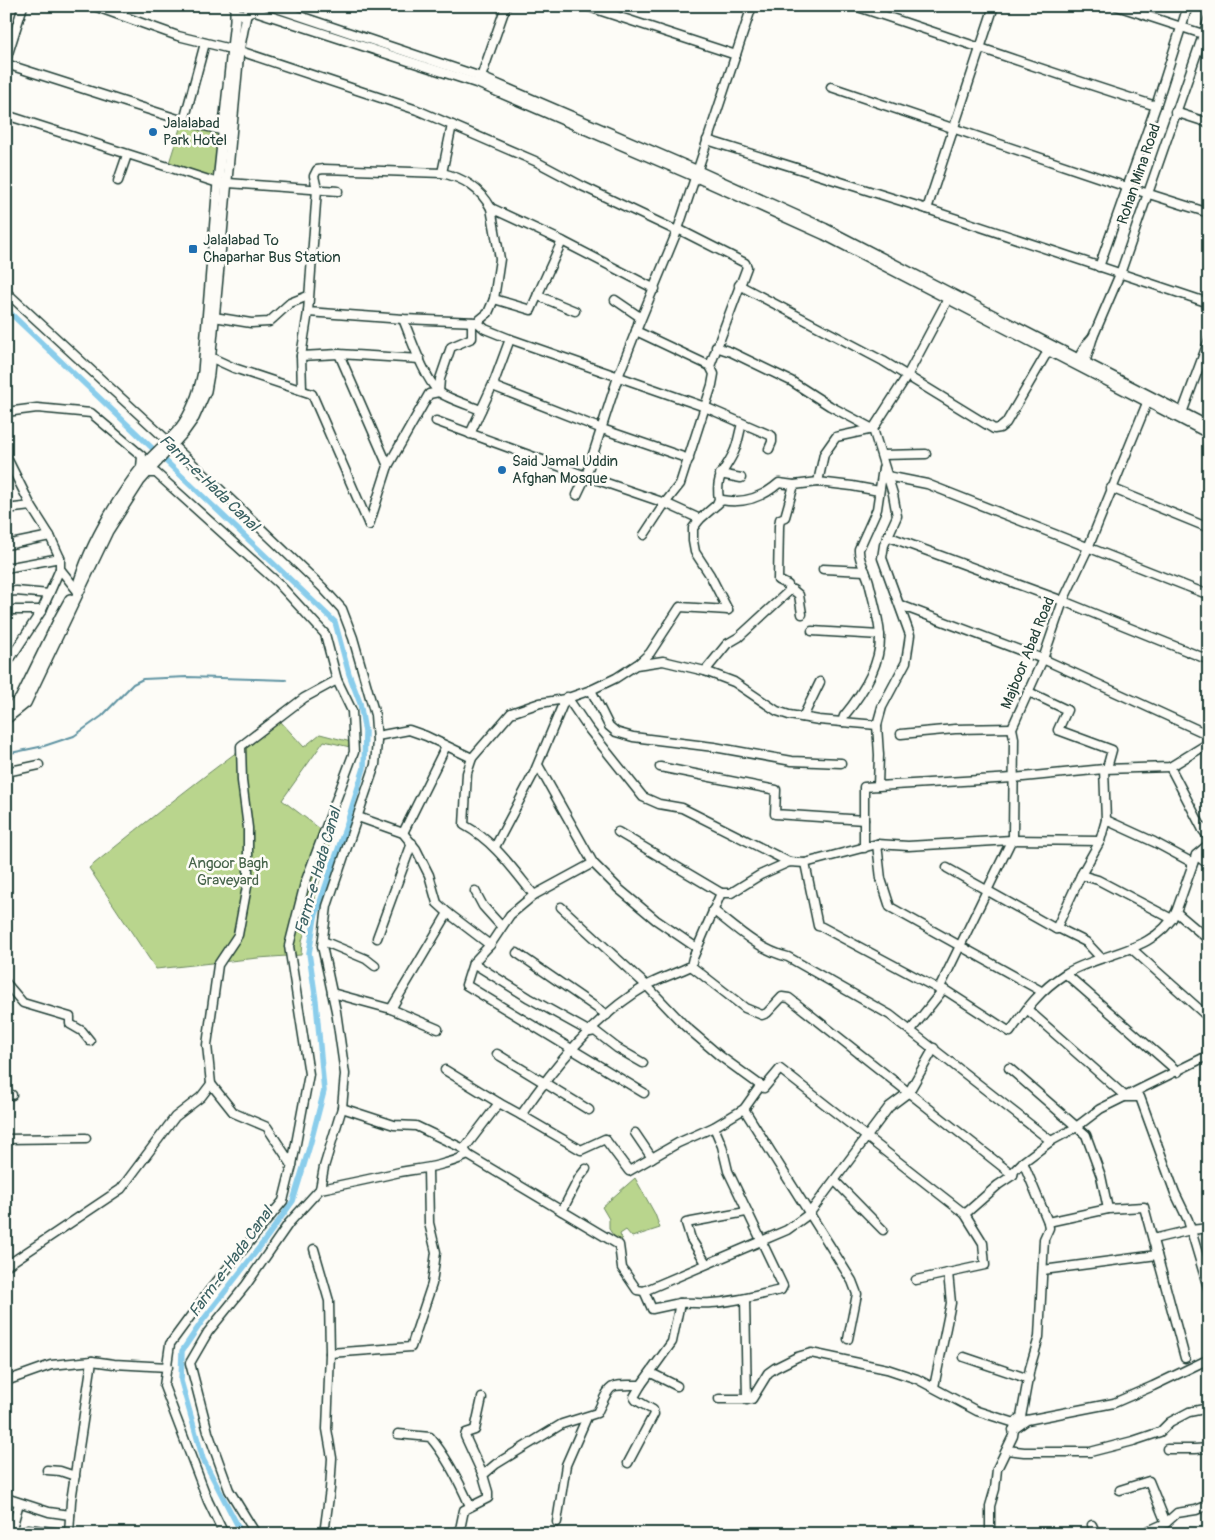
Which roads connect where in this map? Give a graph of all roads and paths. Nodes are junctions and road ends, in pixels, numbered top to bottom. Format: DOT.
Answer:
graph roads {
  1 [pos="23,6"];
  2 [pos="94,6"];
  3 [pos="271,6"];
  4 [pos="506,6"];
  5 [pos="586,6"];
  6 [pos="752,6"];
  7 [pos="994,6"];
  8 [pos="1117,6"];
  9 [pos="1188,6"];
  10 [pos="235,8"];
  11 [pos="861,8"];
  12 [pos="250,10"];
  13 [pos="1209,18"];
  14 [pos="1182,28"];
  15 [pos="1206,35"];
  16 [pos="205,43"];
  17 [pos="980,47"];
  18 [pos="235,50"];
  19 [pos="736,55"];
  20 [pos="6,62"];
  21 [pos="480,80"];
  22 [pos="831,87"];
  23 [pos="1156,106"];
  24 [pos="1175,112"];
  25 [pos="6,115"];
  26 [pos="184,121"];
  27 [pos="1209,123"];
  28 [pos="452,125"];
  29 [pos="953,129"];
  30 [pos="227,132"];
  31 [pos="707,140"];
  32 [pos="127,155"];
  33 [pos="442,173"];
  34 [pos="696,173"];
  35 [pos="118,181"];
  36 [pos="222,182"];
  37 [pos="1127,188"];
  38 [pos="317,190"];
  39 [pos="338,192"];
  40 [pos="1147,193"];
  41 [pos="491,208"];
  42 [pos="927,209"];
  43 [pos="1209,213"];
  44 [pos="678,230"];
  45 [pos="562,241"];
  46 [pos="1099,267"];
  47 [pos="1120,274"];
  48 [pos="739,285"];
  49 [pos="654,289"];
  50 [pos="6,292"];
  51 [pos="538,294"];
  52 [pos="308,296"];
  53 [pos="949,296"];
  54 [pos="494,299"];
  55 [pos="615,300"];
  56 [pos="1209,303"];
  57 [pos="575,311"];
  58 [pos="308,312"];
  59 [pos="214,317"];
  60 [pos="403,319"];
  61 [pos="475,322"];
  62 [pos="636,331"];
  63 [pos="1093,337"];
  64 [pos="510,339"];
  65 [pos="1209,340"];
  66 [pos="716,347"];
  67 [pos="1048,351"];
  68 [pos="340,354"];
  69 [pos="301,356"];
  70 [pos="210,357"];
  71 [pos="420,359"];
  72 [pos="1076,362"];
  73 [pos="710,366"];
  74 [pos="1084,366"];
  75 [pos="907,376"];
  76 [pos="618,377"];
  77 [pos="494,382"];
  78 [pos="302,390"];
  79 [pos="439,392"];
  80 [pos="1148,399"];
  81 [pos="704,407"];
  82 [pos="481,410"];
  83 [pos="6,412"];
  84 [pos="1182,413"];
  85 [pos="436,421"];
  86 [pos="742,424"];
  87 [pos="1209,426"];
  88 [pos="873,428"];
  89 [pos="602,429"];
  90 [pos="470,434"];
  91 [pos="1209,434"];
  92 [pos="168,445"];
  93 [pos="769,449"];
  94 [pos="882,454"];
  95 [pos="926,454"];
  96 [pos="6,456"];
  97 [pos="689,459"];
  98 [pos="388,466"];
  99 [pos="884,466"];
  100 [pos="146,468"];
  101 [pos="10,471"];
  102 [pos="720,474"];
  103 [pos="586,476"];
  104 [pos="887,476"];
  105 [pos="741,478"];
  106 [pos="137,479"];
  107 [pos="818,482"];
  108 [pos="794,484"];
  109 [pos="1111,488"];
  110 [pos="879,491"];
  111 [pos="577,495"];
  112 [pos="664,504"];
  113 [pos="31,506"];
  114 [pos="714,508"];
  115 [pos="6,509"];
  116 [pos="700,519"];
  117 [pos="1209,528"];
  118 [pos="644,535"];
  119 [pos="50,536"];
  120 [pos="887,536"];
  121 [pos="6,545"];
  122 [pos="1088,548"];
  123 [pos="60,558"];
  124 [pos="6,568"];
  125 [pos="60,569"];
  126 [pos="823,569"];
  127 [pos="865,570"];
  128 [pos="76,590"];
  129 [pos="789,591"];
  130 [pos="6,592"];
  131 [pos="49,594"];
  132 [pos="1209,595"];
  133 [pos="1062,601"];
  134 [pos="900,605"];
  135 [pos="6,610"];
  136 [pos="42,610"];
  137 [pos="802,614"];
  138 [pos="812,631"];
  139 [pos="880,635"];
  140 [pos="1043,659"];
  141 [pos="1209,660"];
  142 [pos="6,665"];
  143 [pos="636,665"];
  144 [pos="705,671"];
  145 [pos="337,680"];
  146 [pos="820,682"];
  147 [pos="591,690"];
  148 [pos="1029,692"];
  149 [pos="566,698"];
  150 [pos="6,711"];
  151 [pos="803,717"];
  152 [pos="6,719"];
  153 [pos="842,722"];
  154 [pos="877,725"];
  155 [pos="1012,728"];
  156 [pos="901,734"];
  157 [pos="1209,734"];
  158 [pos="377,736"];
  159 [pos="1209,744"];
  160 [pos="446,746"];
  161 [pos="472,758"];
  162 [pos="841,763"];
  163 [pos="39,765"];
  164 [pos="538,765"];
  165 [pos="660,767"];
  166 [pos="1170,767"];
  167 [pos="1104,769"];
  168 [pos="6,772"];
  169 [pos="1013,778"];
  170 [pos="878,786"];
  171 [pos="358,818"];
  172 [pos="864,820"];
  173 [pos="1106,820"];
  174 [pos="1206,828"];
  175 [pos="618,832"];
  176 [pos="403,833"];
  177 [pos="1209,838"];
  178 [pos="1012,840"];
  179 [pos="1100,841"];
  180 [pos="412,843"];
  181 [pos="877,844"];
  182 [pos="1209,844"];
  183 [pos="495,847"];
  184 [pos="864,848"];
  185 [pos="1196,855"];
  186 [pos="789,862"];
  187 [pos="593,863"];
  188 [pos="805,863"];
  189 [pos="1193,863"];
  190 [pos="1209,865"];
  191 [pos="947,868"];
  192 [pos="1081,875"];
  193 [pos="988,890"];
  194 [pos="475,891"];
  195 [pos="721,893"];
  196 [pos="534,895"];
  197 [pos="561,907"];
  198 [pos="713,910"];
  199 [pos="448,913"];
  200 [pos="1174,916"];
  201 [pos="501,926"];
  202 [pos="1056,929"];
  203 [pos="377,938"];
  204 [pos="1209,940"];
  205 [pos="323,941"];
  206 [pos="490,945"];
  207 [pos="961,946"];
  208 [pos="698,948"];
  209 [pos="1132,949"];
  210 [pos="517,953"];
  211 [pos="1101,958"];
  212 [pos="473,963"];
  213 [pos="375,966"];
  214 [pos="691,966"];
  215 [pos="1066,974"];
  216 [pos="6,982"];
  217 [pos="647,986"];
  218 [pos="942,991"];
  219 [pos="1041,991"];
  220 [pos="332,992"];
  221 [pos="391,1009"];
  222 [pos="1027,1009"];
  223 [pos="607,1015"];
  224 [pos="1209,1018"];
  225 [pos="438,1029"];
  226 [pos="911,1030"];
  227 [pos="590,1032"];
  228 [pos="90,1041"];
  229 [pos="934,1048"];
  230 [pos="570,1049"];
  231 [pos="497,1054"];
  232 [pos="1209,1055"];
  233 [pos="643,1063"];
  234 [pos="1009,1068"];
  235 [pos="445,1070"];
  236 [pos="1178,1072"];
  237 [pos="544,1083"];
  238 [pos="211,1084"];
  239 [pos="761,1084"];
  240 [pos="909,1092"];
  241 [pos="644,1093"];
  242 [pos="1126,1097"];
  243 [pos="499,1103"];
  244 [pos="342,1108"];
  245 [pos="744,1109"];
  246 [pos="589,1110"];
  247 [pos="521,1115"];
  248 [pos="714,1126"];
  249 [pos="1076,1128"];
  250 [pos="636,1133"];
  251 [pos="865,1137"];
  252 [pos="86,1138"];
  253 [pos="6,1139"];
  254 [pos="1051,1141"];
  255 [pos="466,1152"];
  256 [pos="652,1158"];
  257 [pos="1023,1162"];
  258 [pos="292,1165"];
  259 [pos="428,1169"];
  260 [pos="586,1170"];
  261 [pos="1013,1175"];
  262 [pos="834,1182"];
  263 [pos="320,1189"];
  264 [pos="1108,1209"];
  265 [pos="562,1211"];
  266 [pos="746,1212"];
  267 [pos="809,1214"];
  268 [pos="965,1214"];
  269 [pos="1048,1222"];
  270 [pos="1209,1228"];
  271 [pos="883,1230"];
  272 [pos="1190,1230"];
  273 [pos="1153,1239"];
  274 [pos="761,1240"];
  275 [pos="314,1249"];
  276 [pos="1157,1255"];
  277 [pos="706,1263"];
  278 [pos="6,1266"];
  279 [pos="1206,1268"];
  280 [pos="1043,1270"];
  281 [pos="948,1273"];
  282 [pos="916,1280"];
  283 [pos="644,1290"];
  284 [pos="1209,1291"];
  285 [pos="745,1299"];
  286 [pos="680,1303"];
  287 [pos="848,1340"];
  288 [pos="330,1353"];
  289 [pos="964,1357"];
  290 [pos="1185,1358"];
  291 [pos="1209,1359"];
  292 [pos="92,1361"];
  293 [pos="168,1367"];
  294 [pos="650,1373"];
  295 [pos="1029,1379"];
  296 [pos="6,1381"];
  297 [pos="641,1385"];
  298 [pos="677,1386"];
  299 [pos="934,1387"];
  300 [pos="482,1398"];
  301 [pos="719,1399"];
  302 [pos="747,1400"];
  303 [pos="1209,1408"];
  304 [pos="587,1417"];
  305 [pos="1014,1426"];
  306 [pos="398,1434"];
  307 [pos="1209,1448"];
  308 [pos="1167,1449"];
  309 [pos="1007,1450"];
  310 [pos="628,1463"];
  311 [pos="47,1470"];
  312 [pos="483,1475"];
  313 [pos="75,1476"];
  314 [pos="1120,1490"];
  315 [pos="6,1498"];
  316 [pos="19,1503"];
  317 [pos="1209,1505"];
  318 [pos="470,1506"];
  319 [pos="70,1516"];
  320 [pos="557,1522"];
  321 [pos="1166,1523"];
  322 [pos="1092,1525"];
  323 [pos="28,1529"];
  324 [pos="13,1534"];
  325 [pos="69,1534"];
  326 [pos="224,1534"];
  327 [pos="256,1534"];
  328 [pos="324,1534"];
  329 [pos="459,1534"];
  330 [pos="990,1534"];
  331 [pos="1096,1534"];
  332 [pos="1141,1534"];
  1 -- 20 [label="street"];
  2 -- 16 [label="street"];
  3 -- 21 [label="street"];
  4 -- 21 [label="street"];
  5 -- 19 [label="street"];
  6 -- 19 [label="street"];
  7 -- 17 [label="street"];
  8 -- 14 [label="street"];
  9 -- 14 [label="street"];
  10 -- 12 [label="main road"];
  10 -- 18 [label="main road"];
  11 -- 17 [label="street"];
  12 -- 18 [label="main road"];
  12 -- 21 [label="street"];
  13 -- 15 [label="street, Rohan Mina Road"];
  14 -- 15 [label="street"];
  14 -- 23 [label="street"];
  15 -- 24 [label="street, Rohan Mina Road"];
  16 -- 18 [label="street"];
  16 -- 26 [label="street"];
  17 -- 23 [label="street"];
  17 -- 29 [label="street"];
  18 -- 28 [label="street"];
  18 -- 30 [label="main road"];
  19 -- 31 [label="street"];
  20 -- 26 [label="street"];
  21 -- 34 [label="street"];
  22 -- 29 [label="street"];
  23 -- 37 [label="street"];
  24 -- 27 [label="street"];
  24 -- 40 [label="street, Rohan Mina Road"];
  25 -- 32 [label="street"];
  26 -- 30 [label="street"];
  28 -- 33 [label="street"];
  28 -- 44 [label="street"];
  29 -- 37 [label="street"];
  29 -- 42 [label="street"];
  30 -- 36 [label="main road"];
  31 -- 34 [label="street"];
  31 -- 42 [label="street"];
  32 -- 35 [label="street"];
  32 -- 36 [label="street"];
  33 -- 38 [label="street"];
  33 -- 41 [label="street"];
  34 -- 44 [label="street"];
  34 -- 53 [label="street"];
  36 -- 38 [label="street"];
  36 -- 59 [label="main road"];
  36 -- 92 [label="main road"];
  37 -- 40 [label="street"];
  37 -- 46 [label="street"];
  38 -- 39 [label="street"];
  38 -- 52 [label="street"];
  40 -- 43 [label="street"];
  40 -- 47 [label="street, Rohan Mina Road"];
  41 -- 45 [label="street"];
  41 -- 54 [label="street"];
  42 -- 46 [label="street"];
  44 -- 48 [label="street"];
  44 -- 49 [label="street"];
  45 -- 49 [label="street"];
  45 -- 51 [label="street"];
  46 -- 47 [label="street"];
  47 -- 56 [label="street"];
  47 -- 63 [label="street, Rohan Mina Road"];
  48 -- 66 [label="street"];
  48 -- 75 [label="street"];
  49 -- 62 [label="street"];
  50 -- 92 [label="street"];
  51 -- 54 [label="street"];
  51 -- 57 [label="street"];
  52 -- 58 [label="street"];
  52 -- 59 [label="street"];
  53 -- 67 [label="street"];
  53 -- 72 [label="street"];
  53 -- 75 [label="street"];
  54 -- 61 [label="street"];
  55 -- 62 [label="street"];
  58 -- 60 [label="street"];
  58 -- 69 [label="street"];
  59 -- 70 [label="main road"];
  60 -- 61 [label="street"];
  60 -- 71 [label="street"];
  61 -- 64 [label="street"];
  61 -- 79 [label="street"];
  62 -- 73 [label="street"];
  62 -- 76 [label="street"];
  63 -- 72 [label="street, Rohan Mina Road"];
  63 -- 74 [label="street, Rohan Mina Road"];
  64 -- 76 [label="street"];
  64 -- 77 [label="street"];
  65 -- 84 [label="street"];
  66 -- 73 [label="street"];
  66 -- 88 [label="street"];
  67 -- 72 [label="street"];
  67 -- 75 [label="street"];
  68 -- 69 [label="street"];
  68 -- 71 [label="street"];
  68 -- 98 [label="street"];
  69 -- 78 [label="street"];
  70 -- 78 [label="street"];
  70 -- 92 [label="main road"];
  71 -- 79 [label="street"];
  72 -- 74 [label="street"];
  73 -- 81 [label="street"];
  74 -- 80 [label="street"];
  75 -- 88 [label="street"];
  76 -- 81 [label="street"];
  76 -- 89 [label="street"];
  77 -- 82 [label="street"];
  77 -- 89 [label="street"];
  78 -- 98 [label="street"];
  79 -- 82 [label="street"];
  79 -- 98 [label="street"];
  80 -- 84 [label="street"];
  80 -- 91 [label="street"];
  80 -- 109 [label="street, Majboor Abad Road"];
  81 -- 86 [label="street"];
  81 -- 97 [label="street"];
  82 -- 90 [label="street"];
  83 -- 100 [label="street"];
  84 -- 87 [label="street"];
  85 -- 90 [label="street"];
  86 -- 93 [label="street"];
  86 -- 102 [label="street"];
  88 -- 94 [label="street"];
  88 -- 107 [label="street"];
  89 -- 97 [label="street"];
  89 -- 103 [label="street"];
  90 -- 103 [label="street"];
  92 -- 100 [label="main road"];
  92 -- 158 [label="street"];
  94 -- 95 [label="street"];
  94 -- 99 [label="street"];
  96 -- 101 [label="street"];
  97 -- 112 [label="street"];
  99 -- 104 [label="street"];
  99 -- 110 [label="street"];
  100 -- 106 [label="main road"];
  100 -- 145 [label="street"];
  101 -- 113 [label="street"];
  102 -- 105 [label="street"];
  102 -- 114 [label="street"];
  103 -- 111 [label="street"];
  103 -- 112 [label="street"];
  104 -- 120 [label="street"];
  104 -- 122 [label="street"];
  106 -- 128 [label="main road"];
  106 -- 152 [label="main road"];
  107 -- 108 [label="street"];
  107 -- 110 [label="street"];
  108 -- 114 [label="street"];
  108 -- 129 [label="street"];
  109 -- 117 [label="street"];
  109 -- 122 [label="street, Majboor Abad Road"];
  110 -- 127 [label="street"];
  112 -- 116 [label="street"];
  112 -- 118 [label="street"];
  113 -- 115 [label="street"];
  113 -- 119 [label="street"];
  114 -- 116 [label="street"];
  116 -- 143 [label="street"];
  119 -- 121 [label="street"];
  119 -- 123 [label="street"];
  120 -- 133 [label="street"];
  120 -- 134 [label="street"];
  122 -- 132 [label="street"];
  122 -- 133 [label="street, Majboor Abad Road"];
  123 -- 124 [label="street"];
  123 -- 125 [label="street"];
  125 -- 128 [label="street"];
  125 -- 131 [label="street"];
  126 -- 127 [label="street"];
  127 -- 139 [label="street"];
  128 -- 150 [label="main road"];
  129 -- 137 [label="street"];
  129 -- 144 [label="street"];
  130 -- 131 [label="street"];
  131 -- 136 [label="street"];
  133 -- 140 [label="street, Majboor Abad Road"];
  133 -- 141 [label="street"];
  134 -- 140 [label="street"];
  134 -- 154 [label="street"];
  135 -- 136 [label="street"];
  136 -- 142 [label="street"];
  138 -- 139 [label="street"];
  139 -- 153 [label="street"];
  140 -- 148 [label="street, Majboor Abad Road"];
  140 -- 157 [label="street"];
  143 -- 144 [label="street"];
  143 -- 147 [label="street"];
  144 -- 151 [label="street"];
  145 -- 238 [label="street"];
  145 -- 258 [label="street"];
  146 -- 151 [label="street"];
  147 -- 149 [label="street"];
  147 -- 162 [label="street"];
  148 -- 155 [label="street, Majboor Abad Road"];
  148 -- 167 [label="street"];
  149 -- 161 [label="street"];
  149 -- 164 [label="street"];
  149 -- 186 [label="street"];
  151 -- 153 [label="street"];
  153 -- 154 [label="street"];
  154 -- 170 [label="street"];
  155 -- 156 [label="street"];
  155 -- 169 [label="street, Majboor Abad Road"];
  158 -- 160 [label="street"];
  158 -- 171 [label="street"];
  159 -- 166 [label="street"];
  160 -- 161 [label="street"];
  160 -- 176 [label="street"];
  161 -- 183 [label="street"];
  163 -- 168 [label="street"];
  164 -- 183 [label="street"];
  164 -- 187 [label="street"];
  165 -- 172 [label="street"];
  166 -- 167 [label="street"];
  166 -- 174 [label="street"];
  167 -- 169 [label="street"];
  167 -- 173 [label="street"];
  169 -- 170 [label="street"];
  169 -- 178 [label="street, Majboor Abad Road"];
  170 -- 172 [label="street"];
  171 -- 176 [label="street"];
  171 -- 205 [label="street"];
  172 -- 184 [label="street"];
  173 -- 179 [label="street"];
  173 -- 189 [label="street"];
  174 -- 177 [label="street"];
  175 -- 195 [label="street"];
  176 -- 180 [label="street"];
  178 -- 179 [label="street"];
  178 -- 181 [label="street"];
  178 -- 193 [label="street, Majboor Abad Road"];
  179 -- 192 [label="street"];
  180 -- 199 [label="street"];
  180 -- 203 [label="street"];
  181 -- 184 [label="street"];
  181 -- 207 [label="street"];
  182 -- 185 [label="street"];
  183 -- 196 [label="street"];
  184 -- 188 [label="street"];
  185 -- 189 [label="street"];
  185 -- 190 [label="street"];
  186 -- 188 [label="street"];
  186 -- 195 [label="street"];
  187 -- 196 [label="street"];
  187 -- 208 [label="street"];
  188 -- 218 [label="street"];
  189 -- 200 [label="street"];
  191 -- 193 [label="street"];
  192 -- 200 [label="street"];
  192 -- 202 [label="street"];
  193 -- 202 [label="street"];
  193 -- 207 [label="street, Majboor Abad Road"];
  194 -- 201 [label="street"];
  195 -- 198 [label="street"];
  196 -- 201 [label="street"];
  197 -- 217 [label="street"];
  198 -- 208 [label="street"];
  198 -- 226 [label="street"];
  199 -- 206 [label="street"];
  199 -- 221 [label="street"];
  200 -- 204 [label="street"];
  200 -- 209 [label="street"];
  201 -- 206 [label="street"];
  202 -- 211 [label="street"];
  205 -- 213 [label="street"];
  205 -- 220 [label="street"];
  206 -- 212 [label="street"];
  207 -- 218 [label="street, Majboor Abad Road"];
  207 -- 219 [label="street"];
  208 -- 214 [label="street"];
  209 -- 211 [label="street"];
  209 -- 224 [label="street"];
  210 -- 223 [label="street"];
  211 -- 215 [label="street"];
  212 -- 227 [label="street"];
  212 -- 230 [label="street"];
  214 -- 217 [label="street"];
  214 -- 240 [label="street"];
  215 -- 219 [label="street"];
  215 -- 236 [label="street"];
  216 -- 228 [label="street"];
  217 -- 223 [label="street"];
  217 -- 239 [label="street"];
  218 -- 222 [label="street"];
  218 -- 226 [label="street, Majboor Abad Road"];
  219 -- 222 [label="street"];
  220 -- 221 [label="street"];
  220 -- 244 [label="street"];
  221 -- 225 [label="street"];
  222 -- 242 [label="street"];
  223 -- 227 [label="street"];
  226 -- 229 [label="street"];
  227 -- 230 [label="street"];
  227 -- 233 [label="street"];
  229 -- 240 [label="street"];
  229 -- 254 [label="street"];
  230 -- 237 [label="street"];
  230 -- 241 [label="street"];
  231 -- 237 [label="street"];
  232 -- 236 [label="street"];
  234 -- 249 [label="street"];
  235 -- 243 [label="street"];
  236 -- 242 [label="street"];
  237 -- 246 [label="street"];
  237 -- 247 [label="street"];
  238 -- 258 [label="street"];
  238 -- 278 [label="street"];
  239 -- 245 [label="street"];
  239 -- 251 [label="street"];
  240 -- 251 [label="street"];
  240 -- 261 [label="street"];
  242 -- 249 [label="street"];
  242 -- 272 [label="street"];
  243 -- 247 [label="street"];
  243 -- 255 [label="street"];
  244 -- 255 [label="street"];
  244 -- 263 [label="street"];
  245 -- 248 [label="street"];
  245 -- 267 [label="street"];
  247 -- 256 [label="street"];
  248 -- 256 [label="street"];
  248 -- 266 [label="street"];
  249 -- 254 [label="street"];
  249 -- 264 [label="street"];
  250 -- 256 [label="street"];
  251 -- 262 [label="street"];
  251 -- 268 [label="street"];
  252 -- 253 [label="street"];
  254 -- 257 [label="street"];
  255 -- 259 [label="street"];
  255 -- 265 [label="street"];
  257 -- 261 [label="street"];
  257 -- 269 [label="street"];
  258 -- 293 [label="street"];
  259 -- 263 [label="street"];
  259 -- 288 [label="street"];
  260 -- 265 [label="street"];
  261 -- 268 [label="street"];
  262 -- 267 [label="street"];
  262 -- 271 [label="street"];
  263 -- 327 [label="street"];
  264 -- 269 [label="street"];
  264 -- 273 [label="street"];
  265 -- 283 [label="street"];
  266 -- 274 [label="street"];
  266 -- 277 [label="street"];
  267 -- 274 [label="street"];
  267 -- 287 [label="street"];
  268 -- 281 [label="street"];
  269 -- 280 [label="street"];
  270 -- 272 [label="street"];
  272 -- 273 [label="street"];
  272 -- 279 [label="street"];
  273 -- 276 [label="street"];
  274 -- 277 [label="street"];
  274 -- 285 [label="street"];
  275 -- 288 [label="street"];
  276 -- 280 [label="street"];
  276 -- 290 [label="street"];
  277 -- 283 [label="street"];
  279 -- 284 [label="street"];
  280 -- 295 [label="street"];
  281 -- 282 [label="street"];
  281 -- 299 [label="street"];
  283 -- 286 [label="street"];
  285 -- 286 [label="street"];
  285 -- 302 [label="street"];
  286 -- 294 [label="street"];
  288 -- 328 [label="street"];
  289 -- 295 [label="street"];
  291 -- 305 [label="street"];
  292 -- 293 [label="street"];
  292 -- 296 [label="street"];
  292 -- 313 [label="street"];
  293 -- 326 [label="street"];
  294 -- 297 [label="street"];
  294 -- 298 [label="street"];
  295 -- 305 [label="street"];
  297 -- 304 [label="street"];
  297 -- 310 [label="street"];
  299 -- 302 [label="street"];
  299 -- 305 [label="street"];
  300 -- 312 [label="street"];
  301 -- 302 [label="street"];
  303 -- 309 [label="street"];
  304 -- 312 [label="street"];
  304 -- 320 [label="street"];
  305 -- 309 [label="street"];
  306 -- 318 [label="street"];
  307 -- 308 [label="street"];
  309 -- 330 [label="street"];
  311 -- 313 [label="street"];
  312 -- 318 [label="street"];
  313 -- 319 [label="street"];
  314 -- 321 [label="street"];
  315 -- 316 [label="street"];
  316 -- 319 [label="street"];
  316 -- 324 [label="street"];
  317 -- 321 [label="street"];
  318 -- 329 [label="street"];
  319 -- 325 [label="street"];
  321 -- 332 [label="street"];
  322 -- 331 [label="street"];
  323 -- 325 [label="street"];
}
